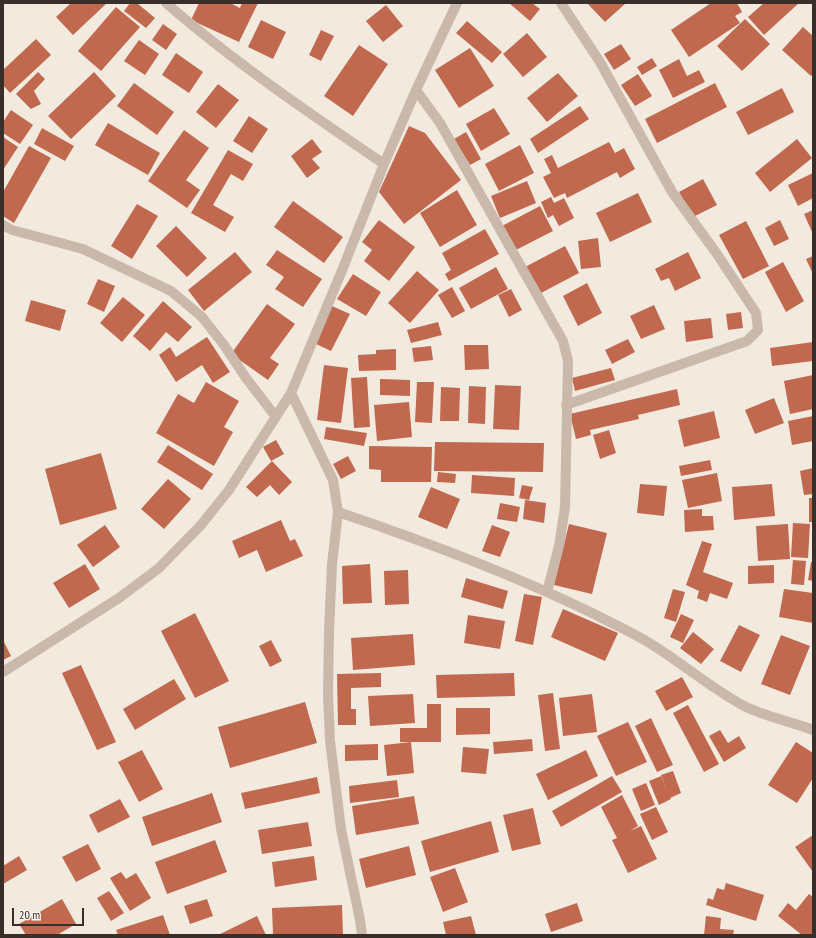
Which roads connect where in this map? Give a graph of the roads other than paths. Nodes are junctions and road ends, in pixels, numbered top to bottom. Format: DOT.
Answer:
graph roads {
  1 [pos="166,3"];
  2 [pos="457,3"];
  3 [pos="561,3"];
  4 [pos="416,90"];
  5 [pos="384,164"];
  6 [pos="3,225"];
  7 [pos="291,393"];
  8 [pos="566,405"];
  9 [pos="276,417"];
  10 [pos="338,512"];
  11 [pos="547,592"];
  12 [pos="3,672"];
  13 [pos="813,730"];
  14 [pos="362,935"];
  1 -- 5 [label="street"];
  2 -- 4 [label="street"];
  3 -- 8 [label="street"];
  4 -- 5 [label="street"];
  4 -- 8 [label="street"];
  5 -- 7 [label="street"];
  6 -- 9 [label="street"];
  7 -- 9 [label="street"];
  7 -- 10 [label="street"];
  8 -- 11 [label="street"];
  9 -- 12 [label="street"];
  10 -- 11 [label="street"];
  10 -- 14 [label="street"];
  11 -- 13 [label="street"];
}
